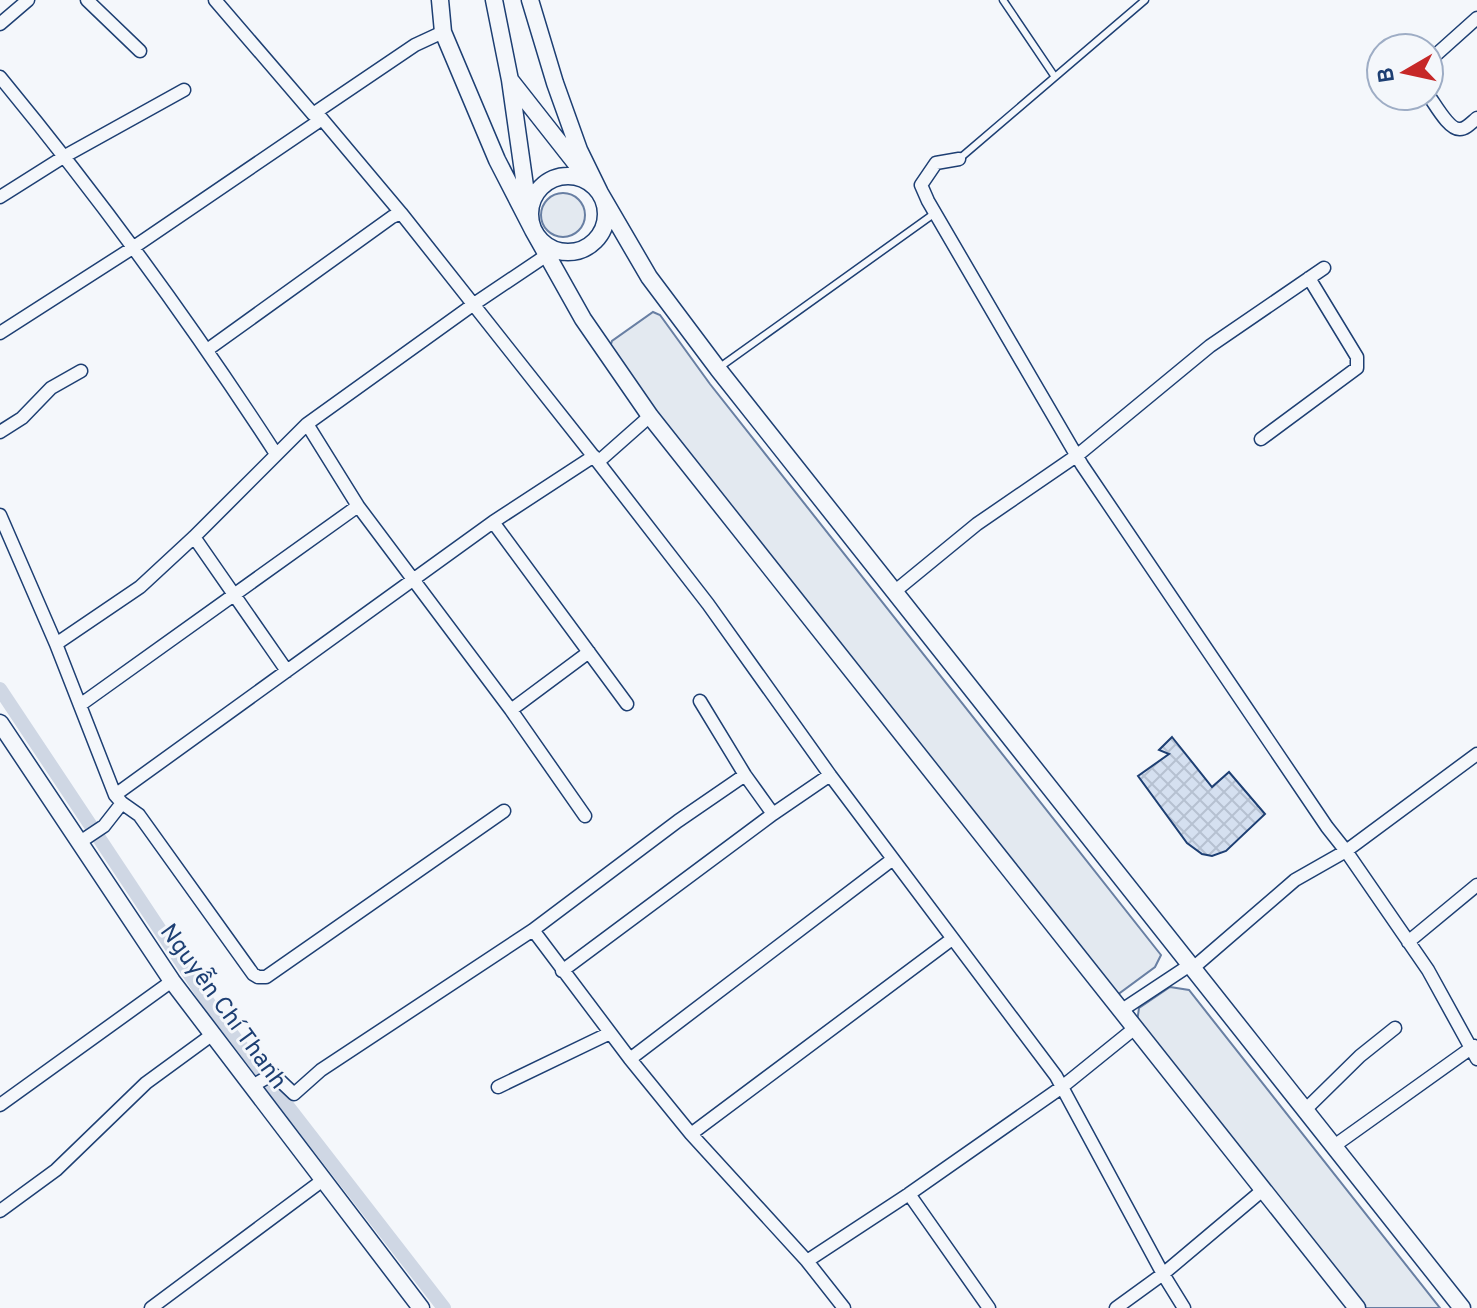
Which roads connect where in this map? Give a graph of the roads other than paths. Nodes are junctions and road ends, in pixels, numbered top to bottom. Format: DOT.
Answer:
graph roads {
  1 [pos="28,0"];
  2 [pos="87,0"];
  3 [pos="215,0"];
  4 [pos="440,0"];
  5 [pos="494,0"];
  6 [pos="530,0"];
  7 [pos="1003,0"];
  8 [pos="1145,0"];
  9 [pos="14,4"];
  10 [pos="1477,18"];
  11 [pos="0,24"];
  12 [pos="443,32"];
  13 [pos="1445,47"];
  14 [pos="140,51"];
  15 [pos="0,77"];
  16 [pos="1055,77"];
  17 [pos="510,80"];
  18 [pos="184,90"];
  19 [pos="1440,112"];
  20 [pos="318,117"];
  21 [pos="1477,118"];
  22 [pos="65,156"];
  23 [pos="959,159"];
  24 [pos="596,188"];
  25 [pos="0,197"];
  26 [pos="401,213"];
  27 [pos="935,213"];
  28 [pos="531,224"];
  29 [pos="134,247"];
  30 [pos="547,255"];
  31 [pos="1324,268"];
  32 [pos="1309,278"];
  33 [pos="474,304"];
  34 [pos="0,333"];
  35 [pos="207,350"];
  36 [pos="718,369"];
  37 [pos="81,371"];
  38 [pos="650,416"];
  39 [pos="307,424"];
  40 [pos="0,432"];
  41 [pos="1261,439"];
  42 [pos="276,454"];
  43 [pos="1077,456"];
  44 [pos="596,459"];
  45 [pos="358,506"];
  46 [pos="0,515"];
  47 [pos="493,522"];
  48 [pos="194,537"];
  49 [pos="412,581"];
  50 [pos="894,592"];
  51 [pos="234,595"];
  52 [pos="56,644"];
  53 [pos="589,652"];
  54 [pos="287,671"];
  55 [pos="700,701"];
  56 [pos="627,704"];
  57 [pos="80,705"];
  58 [pos="511,710"];
  59 [pos="0,723"];
  60 [pos="1477,754"];
  61 [pos="745,775"];
  62 [pos="830,775"];
  63 [pos="119,799"];
  64 [pos="504,811"];
  65 [pos="773,814"];
  66 [pos="585,816"];
  67 [pos="80,842"];
  68 [pos="1346,851"];
  69 [pos="893,859"];
  70 [pos="1477,885"];
  71 [pos="533,930"];
  72 [pos="952,939"];
  73 [pos="1408,942"];
  74 [pos="1192,967"];
  75 [pos="562,971"];
  76 [pos="172,981"];
  77 [pos="1122,1010"];
  78 [pos="1135,1028"];
  79 [pos="1395,1028"];
  80 [pos="610,1033"];
  81 [pos="213,1034"];
  82 [pos="1475,1051"];
  83 [pos="630,1059"];
  84 [pos="260,1081"];
  85 [pos="498,1087"];
  86 [pos="1062,1087"];
  87 [pos="0,1105"];
  88 [pos="1305,1110"];
  89 [pos="691,1134"];
  90 [pos="1334,1146"];
  91 [pos="323,1180"];
  92 [pos="1264,1189"];
  93 [pos="909,1194"];
  94 [pos="0,1211"];
  95 [pos="807,1261"];
  96 [pos="1163,1274"];
  97 [pos="151,1308"];
  98 [pos="421,1308"];
  99 [pos="844,1308"];
  100 [pos="989,1308"];
  101 [pos="1116,1308"];
  102 [pos="1184,1308"];
  103 [pos="1357,1308"];
  104 [pos="1462,1308"];
  1 -- 9 [label="street"];
  2 -- 14 [label="street"];
  3 -- 20 [label="street"];
  4 -- 12 [label="street"];
  5 -- 17 [label="street"];
  6 -- 24 [label="street"];
  7 -- 16 [label="lane"];
  8 -- 16 [label="lane"];
  9 -- 11 [label="street"];
  10 -- 13 [label="street"];
  12 -- 20 [label="street"];
  12 -- 28 [label="street"];
  15 -- 22 [label="street"];
  16 -- 23 [label="lane"];
  17 -- 24 [label="street"];
  17 -- 28 [label="street"];
  18 -- 22 [label="street"];
  19 -- 21 [label="street"];
  20 -- 26 [label="street"];
  20 -- 29 [label="street"];
  22 -- 25 [label="street"];
  22 -- 29 [label="street"];
  23 -- 27 [label="street"];
  24 -- 28 [label="street"];
  24 -- 28 [label="street"];
  24 -- 36 [label="street"];
  26 -- 33 [label="street"];
  26 -- 35 [label="street"];
  27 -- 36 [label="lane"];
  27 -- 43 [label="street"];
  28 -- 30 [label="street"];
  29 -- 34 [label="street"];
  29 -- 35 [label="street"];
  30 -- 33 [label="street"];
  30 -- 38 [label="street"];
  31 -- 32 [label="street"];
  32 -- 41 [label="street"];
  32 -- 43 [label="street"];
  33 -- 39 [label="street"];
  33 -- 44 [label="street"];
  35 -- 42 [label="street"];
  36 -- 50 [label="street"];
  37 -- 40 [label="street"];
  38 -- 44 [label="street"];
  38 -- 77 [label="street"];
  39 -- 42 [label="street"];
  39 -- 45 [label="street"];
  42 -- 48 [label="street"];
  43 -- 50 [label="street"];
  43 -- 68 [label="street"];
  44 -- 47 [label="street"];
  44 -- 62 [label="street"];
  45 -- 49 [label="street"];
  45 -- 51 [label="street"];
  46 -- 52 [label="street"];
  47 -- 49 [label="street"];
  47 -- 53 [label="street"];
  48 -- 51 [label="street"];
  48 -- 52 [label="street"];
  49 -- 54 [label="street"];
  49 -- 58 [label="street"];
  50 -- 74 [label="street"];
  51 -- 54 [label="street"];
  51 -- 57 [label="street"];
  52 -- 57 [label="street"];
  53 -- 56 [label="street"];
  53 -- 58 [label="street"];
  54 -- 63 [label="street"];
  55 -- 61 [label="street"];
  57 -- 63 [label="street"];
  58 -- 66 [label="street"];
  59 -- 67 [label="street, Nguyễn Chí Thanh"];
  60 -- 68 [label="street"];
  61 -- 65 [label="street"];
  61 -- 71 [label="street"];
  62 -- 65 [label="street"];
  62 -- 69 [label="street"];
  63 -- 64 [label="street"];
  63 -- 67 [label="street"];
  65 -- 75 [label="street"];
  67 -- 76 [label="street, Nguyễn Chí Thanh"];
  68 -- 73 [label="street"];
  68 -- 74 [label="street"];
  69 -- 72 [label="street"];
  69 -- 83 [label="street"];
  70 -- 73 [label="street"];
  71 -- 75 [label="street"];
  71 -- 84 [label="street"];
  72 -- 86 [label="street"];
  72 -- 89 [label="street"];
  73 -- 82 [label="street"];
  74 -- 77 [label="street"];
  74 -- 88 [label="street"];
  75 -- 80 [label="street"];
  76 -- 81 [label="street, Nguyễn Chí Thanh"];
  76 -- 87 [label="street"];
  77 -- 78 [label="street"];
  78 -- 86 [label="street"];
  78 -- 92 [label="street"];
  79 -- 88 [label="street"];
  80 -- 83 [label="street"];
  80 -- 85 [label="street"];
  81 -- 84 [label="street, Nguyễn Chí Thanh"];
  81 -- 94 [label="street"];
  82 -- 90 [label="street"];
  83 -- 89 [label="street"];
  84 -- 91 [label="street, Nguyễn Chí Thanh"];
  86 -- 93 [label="street"];
  86 -- 96 [label="street"];
  88 -- 90 [label="street"];
  89 -- 95 [label="street"];
  90 -- 104 [label="street"];
  91 -- 97 [label="street"];
  91 -- 98 [label="street, Nguyễn Chí Thanh"];
  92 -- 96 [label="street"];
  92 -- 103 [label="street"];
  93 -- 95 [label="street"];
  93 -- 100 [label="street"];
  95 -- 99 [label="street"];
  96 -- 101 [label="street"];
  96 -- 102 [label="street"];
}
